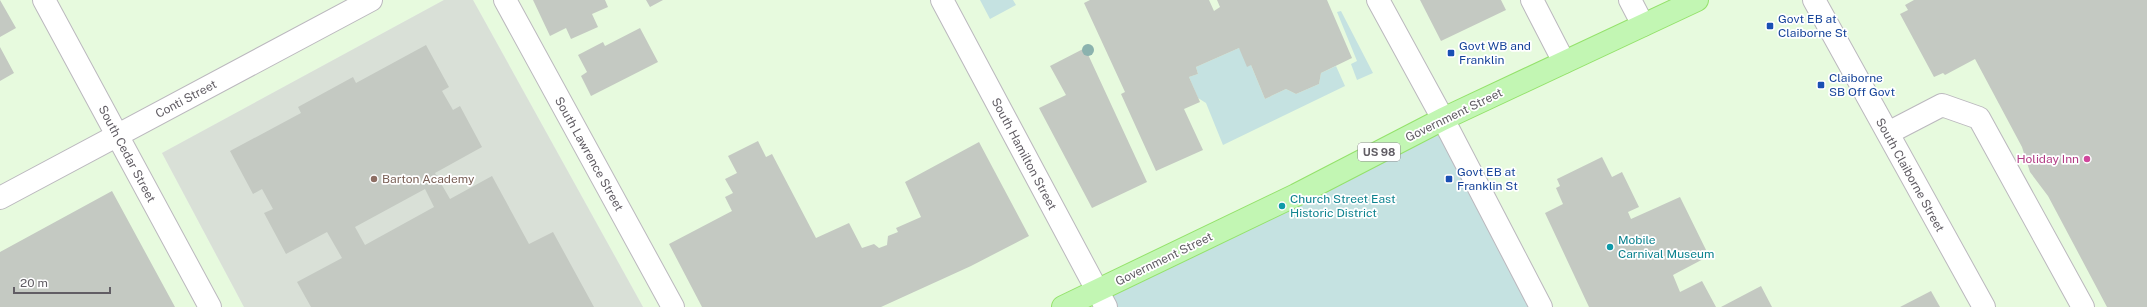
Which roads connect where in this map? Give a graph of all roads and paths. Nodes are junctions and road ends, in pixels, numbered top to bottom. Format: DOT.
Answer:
graph roads {
  1 [pos="44,0"];
  2 [pos="371,0"];
  3 [pos="505,0"];
  4 [pos="942,0"];
  5 [pos="1378,0"];
  6 [pos="1532,0"];
  7 [pos="1630,0"];
  8 [pos="1697,0"];
  9 [pos="1814,0"];
  10 [pos="1643,25"];
  11 [pos="1564,62"];
  12 [pos="1443,119"];
  13 [pos="1888,133"];
  14 [pos="117,136"];
  15 [pos="0,198"];
  16 [pos="1102,299"];
  17 [pos="210,307"];
  18 [pos="673,307"];
  19 [pos="1063,307"];
  20 [pos="1541,307"];
  21 [pos="1984,307"];
  22 [pos="2083,307"];
  1 -- 14 [label="street, South Cedar Street"];
  2 -- 14 [label="street, Conti Street"];
  3 -- 18 [label="street, South Lawrence Street"];
  4 -- 16 [label="street, South Hamilton Street"];
  5 -- 12 [label="street"];
  6 -- 11 [label="street"];
  7 -- 10 [label="street"];
  8 -- 10 [label="main road, Government Street / US 98"];
  9 -- 13 [label="street, South Claiborne Street"];
  10 -- 11 [label="main road, Government Street / US 98"];
  11 -- 12 [label="main road, Government Street / US 98"];
  12 -- 16 [label="main road, Government Street / US 98"];
  12 -- 20 [label="street"];
  13 -- 21 [label="street, South Claiborne Street"];
  13 -- 22 [label="street"];
  14 -- 15 [label="street, Conti Street"];
  14 -- 17 [label="street, South Cedar Street"];
  16 -- 19 [label="main road, Government Street / US 98"];
}
